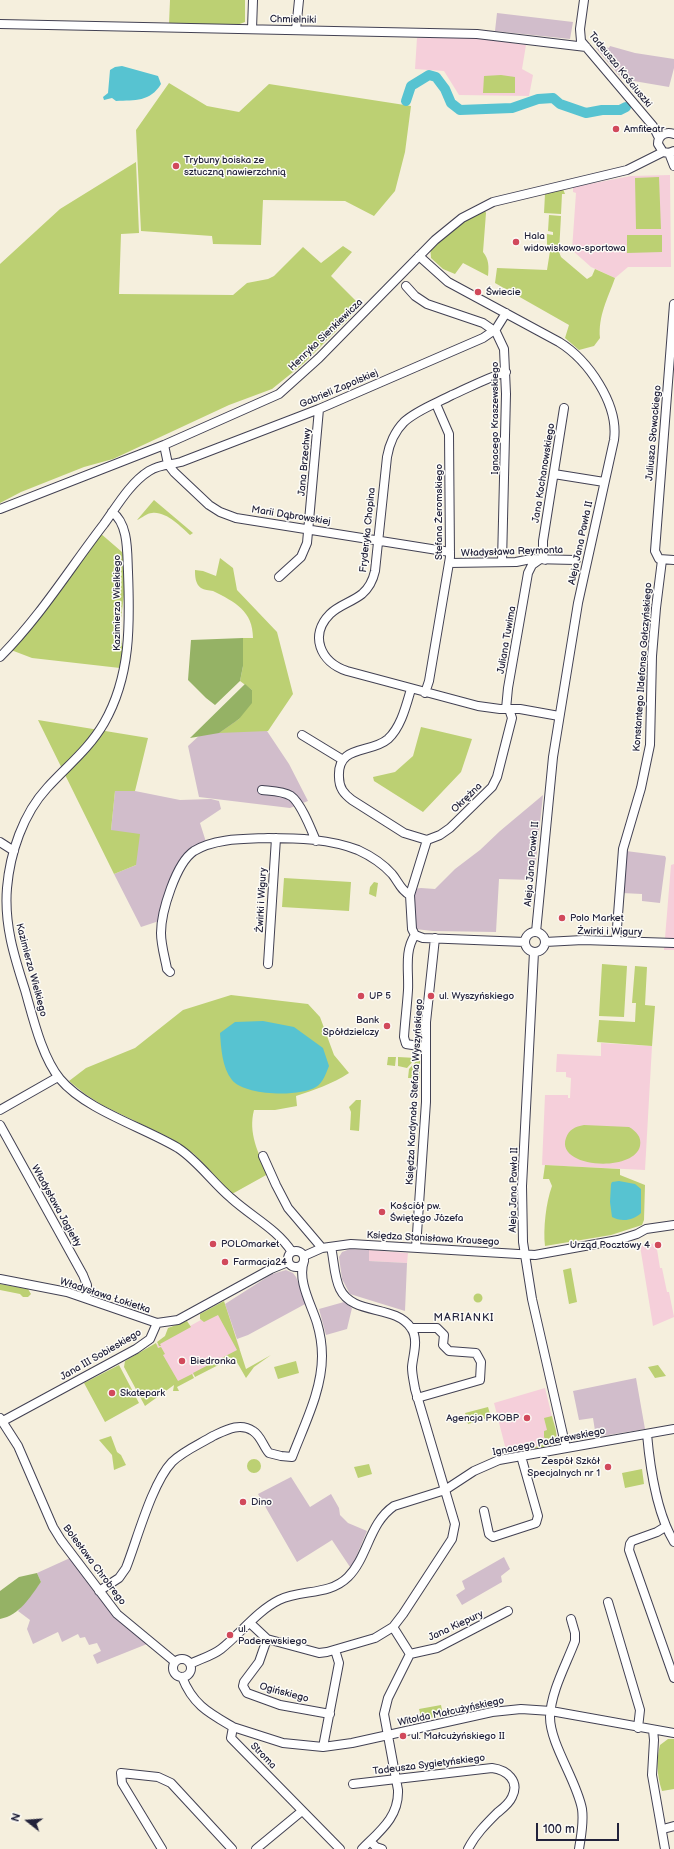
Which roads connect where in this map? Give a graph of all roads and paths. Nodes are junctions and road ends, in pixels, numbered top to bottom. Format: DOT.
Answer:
graph roads {
  1 [pos="253,0"];
  2 [pos="299,0"];
  3 [pos="584,0"];
  4 [pos="0,24"];
  5 [pos="252,29"];
  6 [pos="296,30"];
  7 [pos="586,46"];
  8 [pos="674,134"];
  9 [pos="662,136"];
  10 [pos="668,151"];
  11 [pos="674,166"];
  12 [pos="419,256"];
  13 [pos="406,286"];
  14 [pos="674,304"];
  15 [pos="506,313"];
  16 [pos="494,331"];
  17 [pos="506,372"];
  18 [pos="671,382"];
  19 [pos="436,404"];
  20 [pos="564,408"];
  21 [pos="319,409"];
  22 [pos="164,445"];
  23 [pos="168,464"];
  24 [pos="554,474"];
  25 [pos="604,482"];
  26 [pos="0,509"];
  27 [pos="112,512"];
  28 [pos="308,529"];
  29 [pos="378,540"];
  30 [pos="543,541"];
  31 [pos="450,552"];
  32 [pos="538,559"];
  33 [pos="576,560"];
  34 [pos="662,560"];
  35 [pos="674,560"];
  36 [pos="502,562"];
  37 [pos="516,562"];
  38 [pos="449,563"];
  39 [pos="528,573"];
  40 [pos="279,577"];
  41 [pos="0,656"];
  42 [pos="411,689"];
  43 [pos="425,693"];
  44 [pos="508,709"];
  45 [pos="559,716"];
  46 [pos="302,736"];
  47 [pos="343,760"];
  48 [pos="262,790"];
  49 [pos="276,838"];
  50 [pos="427,840"];
  51 [pos="316,841"];
  52 [pos="0,842"];
  53 [pos="14,852"];
  54 [pos="410,895"];
  55 [pos="536,932"];
  56 [pos="415,935"];
  57 [pos="435,938"];
  58 [pos="616,941"];
  59 [pos="525,942"];
  60 [pos="545,942"];
  61 [pos="674,944"];
  62 [pos="534,952"];
  63 [pos="268,964"];
  64 [pos="170,972"];
  65 [pos="425,1047"];
  66 [pos="58,1077"];
  67 [pos="0,1110"];
  68 [pos="0,1125"];
  69 [pos="263,1156"];
  70 [pos="674,1225"];
  71 [pos="326,1248"];
  72 [pos="416,1248"];
  73 [pos="292,1252"];
  74 [pos="525,1255"];
  75 [pos="304,1259"];
  76 [pos="288,1262"];
  77 [pos="297,1268"];
  78 [pos="0,1279"];
  79 [pos="304,1285"];
  80 [pos="86,1298"];
  81 [pos="157,1323"];
  82 [pos="411,1328"];
  83 [pos="417,1398"];
  84 [pos="1,1419"];
  85 [pos="674,1429"];
  86 [pos="647,1434"];
  87 [pos="566,1448"];
  88 [pos="521,1456"];
  89 [pos="445,1490"];
  90 [pos="484,1511"];
  91 [pos="665,1527"];
  92 [pos="674,1542"];
  93 [pos="99,1591"];
  94 [pos="608,1602"];
  95 [pos="508,1611"];
  96 [pos="571,1619"];
  97 [pos="250,1623"];
  98 [pos="393,1627"];
  99 [pos="267,1639"];
  100 [pos="335,1650"];
  101 [pos="410,1654"];
  102 [pos="175,1662"];
  103 [pos="190,1664"];
  104 [pos="182,1677"];
  105 [pos="674,1678"];
  106 [pos="551,1711"];
  107 [pos="330,1714"];
  108 [pos="233,1727"];
  109 [pos="638,1728"];
  110 [pos="653,1730"];
  111 [pos="673,1732"];
  112 [pos="388,1736"];
  113 [pos="323,1746"];
  114 [pos="654,1750"];
  115 [pos="396,1779"];
  116 [pos="353,1784"];
  117 [pos="302,1811"];
  118 [pos="674,1826"];
  119 [pos="662,1829"];
  120 [pos="370,1842"];
  121 [pos="162,1849"];
  122 [pos="232,1849"];
  123 [pos="256,1849"];
  124 [pos="340,1849"];
  125 [pos="362,1849"];
  126 [pos="382,1849"];
  127 [pos="468,1849"];
  128 [pos="579,1849"];
  129 [pos="665,1849"];
  1 -- 5 [label="street"];
  2 -- 6 [label="street"];
  3 -- 7 [label="street, Tadeusza Kościuszki"];
  4 -- 5 [label="street, Chmielniki"];
  5 -- 6 [label="street, Chmielniki"];
  6 -- 7 [label="street, Chmielniki"];
  7 -- 9 [label="street, Tadeusza Kościuszki"];
  8 -- 9 [label="street"];
  9 -- 10 [label="street"];
  10 -- 11 [label="street"];
  10 -- 12 [label="street, Henryka Sienkiewicza"];
  12 -- 15 [label="street, Aleja Jana Pawła II"];
  12 -- 22 [label="street, Henryka Sienkiewicza"];
  13 -- 16 [label="street"];
  14 -- 18 [label="street, Juliusza Słowackiego"];
  15 -- 16 [label="street, Gabrieli Zapolskiej"];
  15 -- 25 [label="street, Aleja Jana Pawła II"];
  16 -- 17 [label="street, Ignacego Kraszewskiego"];
  16 -- 21 [label="street, Gabrieli Zapolskiej"];
  17 -- 19 [label="street, Fryderyka Chopina"];
  17 -- 36 [label="street, Ignacego Kraszewskiego"];
  18 -- 34 [label="street, Juliusza Słowackiego"];
  19 -- 29 [label="street, Fryderyka Chopina"];
  19 -- 31 [label="street, Stefana Żeromskiego"];
  20 -- 24 [label="street, Jana Kochanowskiego"];
  21 -- 23 [label="street, Gabrieli Zapolskiej"];
  21 -- 28 [label="street, Jana Brzechwy"];
  22 -- 23 [label="street, Marii Dąbrowskiej"];
  22 -- 26 [label="street, Henryka Sienkiewicza"];
  23 -- 27 [label="street, Gabrieli Zapolskiej"];
  23 -- 28 [label="street, Marii Dąbrowskiej"];
  24 -- 25 [label="street"];
  24 -- 30 [label="street, Jana Kochanowskiego"];
  25 -- 45 [label="street, Aleja Jana Pawła II"];
  27 -- 41 [label="street, Gabrieli Zapolskiej"];
  27 -- 53 [label="street, Kazimierza Wielkiego"];
  28 -- 29 [label="street, Marii Dąbrowskiej"];
  28 -- 40 [label="street, Jana Brzechwy"];
  29 -- 31 [label="street, Marii Dąbrowskiej"];
  29 -- 42 [label="street, Fryderyka Chopina"];
  30 -- 32 [label="street, Jana Kochanowskiego"];
  30 -- 32 [label="street, Jana Kochanowskiego"];
  31 -- 38 [label="street, Stefana Żeromskiego"];
  32 -- 33 [label="street, Władysława Reymonta"];
  32 -- 37 [label="street, Władysława Reymonta"];
  32 -- 39 [label="street"];
  34 -- 35 [label="street"];
  34 -- 58 [label="street, Konstantego Ildefonsa Gałczyńskiego"];
  36 -- 37 [label="street, Władysława Reymonta"];
  36 -- 38 [label="street, Władysława Reymonta"];
  37 -- 39 [label="street"];
  38 -- 43 [label="street, Stefana Żeromskiego"];
  39 -- 44 [label="street, Juliana Tuwima"];
  42 -- 43 [label="street, Fryderyka Chopina"];
  42 -- 47 [label="street"];
  43 -- 44 [label="street, Fryderyka Chopina"];
  44 -- 45 [label="street, Fryderyka Chopina"];
  44 -- 50 [label="street, Okrężna"];
  45 -- 55 [label="street, Aleja Jana Pawła II"];
  46 -- 47 [label="street"];
  47 -- 50 [label="street"];
  48 -- 51 [label="street"];
  49 -- 51 [label="street"];
  49 -- 63 [label="street, Żwirki i Wigury"];
  49 -- 64 [label="street"];
  50 -- 54 [label="street"];
  51 -- 54 [label="street"];
  52 -- 53 [label="street"];
  53 -- 66 [label="street, Kazimierza Wielkiego"];
  54 -- 56 [label="street"];
  55 -- 59 [label="street"];
  55 -- 60 [label="street"];
  56 -- 57 [label="street"];
  56 -- 65 [label="street"];
  57 -- 59 [label="street"];
  57 -- 65 [label="street, Księdza Kardynała Stefana Wyszyńskiego"];
  58 -- 60 [label="street, Żwirki i Wigury"];
  58 -- 61 [label="street, Żwirki i Wigury"];
  59 -- 62 [label="street"];
  60 -- 62 [label="street"];
  62 -- 74 [label="street, Aleja Jana Pawła II"];
  65 -- 72 [label="street, Księdza Kardynała Stefana Wyszyńskiego"];
  66 -- 67 [label="street"];
  66 -- 73 [label="street, Kazimierza Wielkiego"];
  68 -- 80 [label="street, Władysława Jagiełły"];
  69 -- 71 [label="street"];
  70 -- 74 [label="street, Księdza Stanisława Krausego"];
  71 -- 72 [label="street, Księdza Stanisława Krausego"];
  71 -- 75 [label="street, Księdza Stanisława Krausego"];
  71 -- 82 [label="street"];
  72 -- 74 [label="street, Księdza Stanisława Krausego"];
  73 -- 75 [label="street"];
  73 -- 76 [label="street"];
  74 -- 87 [label="street, Aleja Jana Pawła II"];
  75 -- 77 [label="street"];
  75 -- 79 [label="street"];
  76 -- 77 [label="street"];
  76 -- 81 [label="street"];
  77 -- 79 [label="street"];
  78 -- 80 [label="street, Władysława Łokietka"];
  79 -- 93 [label="street"];
  80 -- 81 [label="street, Władysława Łokietka"];
  81 -- 84 [label="street, Jana III Sobieskiego"];
  82 -- 83 [label="street"];
  82 -- 83 [label="street"];
  83 -- 89 [label="street"];
  84 -- 93 [label="street, Bolesława Chrobrego"];
  85 -- 86 [label="street, Ignacego Paderewskiego"];
  86 -- 87 [label="street, Ignacego Paderewskiego"];
  86 -- 91 [label="street"];
  87 -- 88 [label="street, Ignacego Paderewskiego"];
  88 -- 89 [label="street, Ignacego Paderewskiego"];
  88 -- 90 [label="street"];
  89 -- 97 [label="street, Ignacego Paderewskiego"];
  89 -- 98 [label="street"];
  91 -- 92 [label="street"];
  91 -- 105 [label="street"];
  93 -- 102 [label="street, Bolesława Chrobrego"];
  94 -- 109 [label="street"];
  95 -- 101 [label="street, Jana Kiepury"];
  96 -- 106 [label="street"];
  97 -- 99 [label="street"];
  97 -- 103 [label="street, Ignacego Paderewskiego"];
  98 -- 100 [label="street"];
  98 -- 101 [label="street"];
  99 -- 100 [label="street"];
  99 -- 107 [label="street, Ogińskiego"];
  100 -- 107 [label="street"];
  101 -- 112 [label="street"];
  102 -- 103 [label="street"];
  102 -- 104 [label="street"];
  103 -- 104 [label="street"];
  104 -- 108 [label="street"];
  106 -- 109 [label="street, Witolda Małcużyńskiego"];
  106 -- 112 [label="street, Witolda Małcużyńskiego"];
  106 -- 128 [label="street"];
  107 -- 113 [label="street"];
  108 -- 113 [label="street, Witolda Małcużyńskiego"];
  108 -- 117 [label="street, Stroma"];
  109 -- 110 [label="street, Witolda Małcużyńskiego"];
  110 -- 111 [label="street, Witolda Małcużyńskiego"];
  110 -- 114 [label="street"];
  111 -- 114 [label="street"];
  112 -- 113 [label="street, Witolda Małcużyńskiego"];
  112 -- 115 [label="street"];
  114 -- 119 [label="street"];
  115 -- 116 [label="street, Tadeusza Sygietyńskiego"];
  115 -- 120 [label="street"];
  115 -- 127 [label="street, Tadeusza Sygietyńskiego"];
  117 -- 123 [label="street"];
  117 -- 124 [label="street, Stroma"];
  118 -- 119 [label="street"];
  119 -- 129 [label="street"];
  120 -- 125 [label="street"];
  120 -- 126 [label="street"];
  121 -- 122 [label="street"];
}
